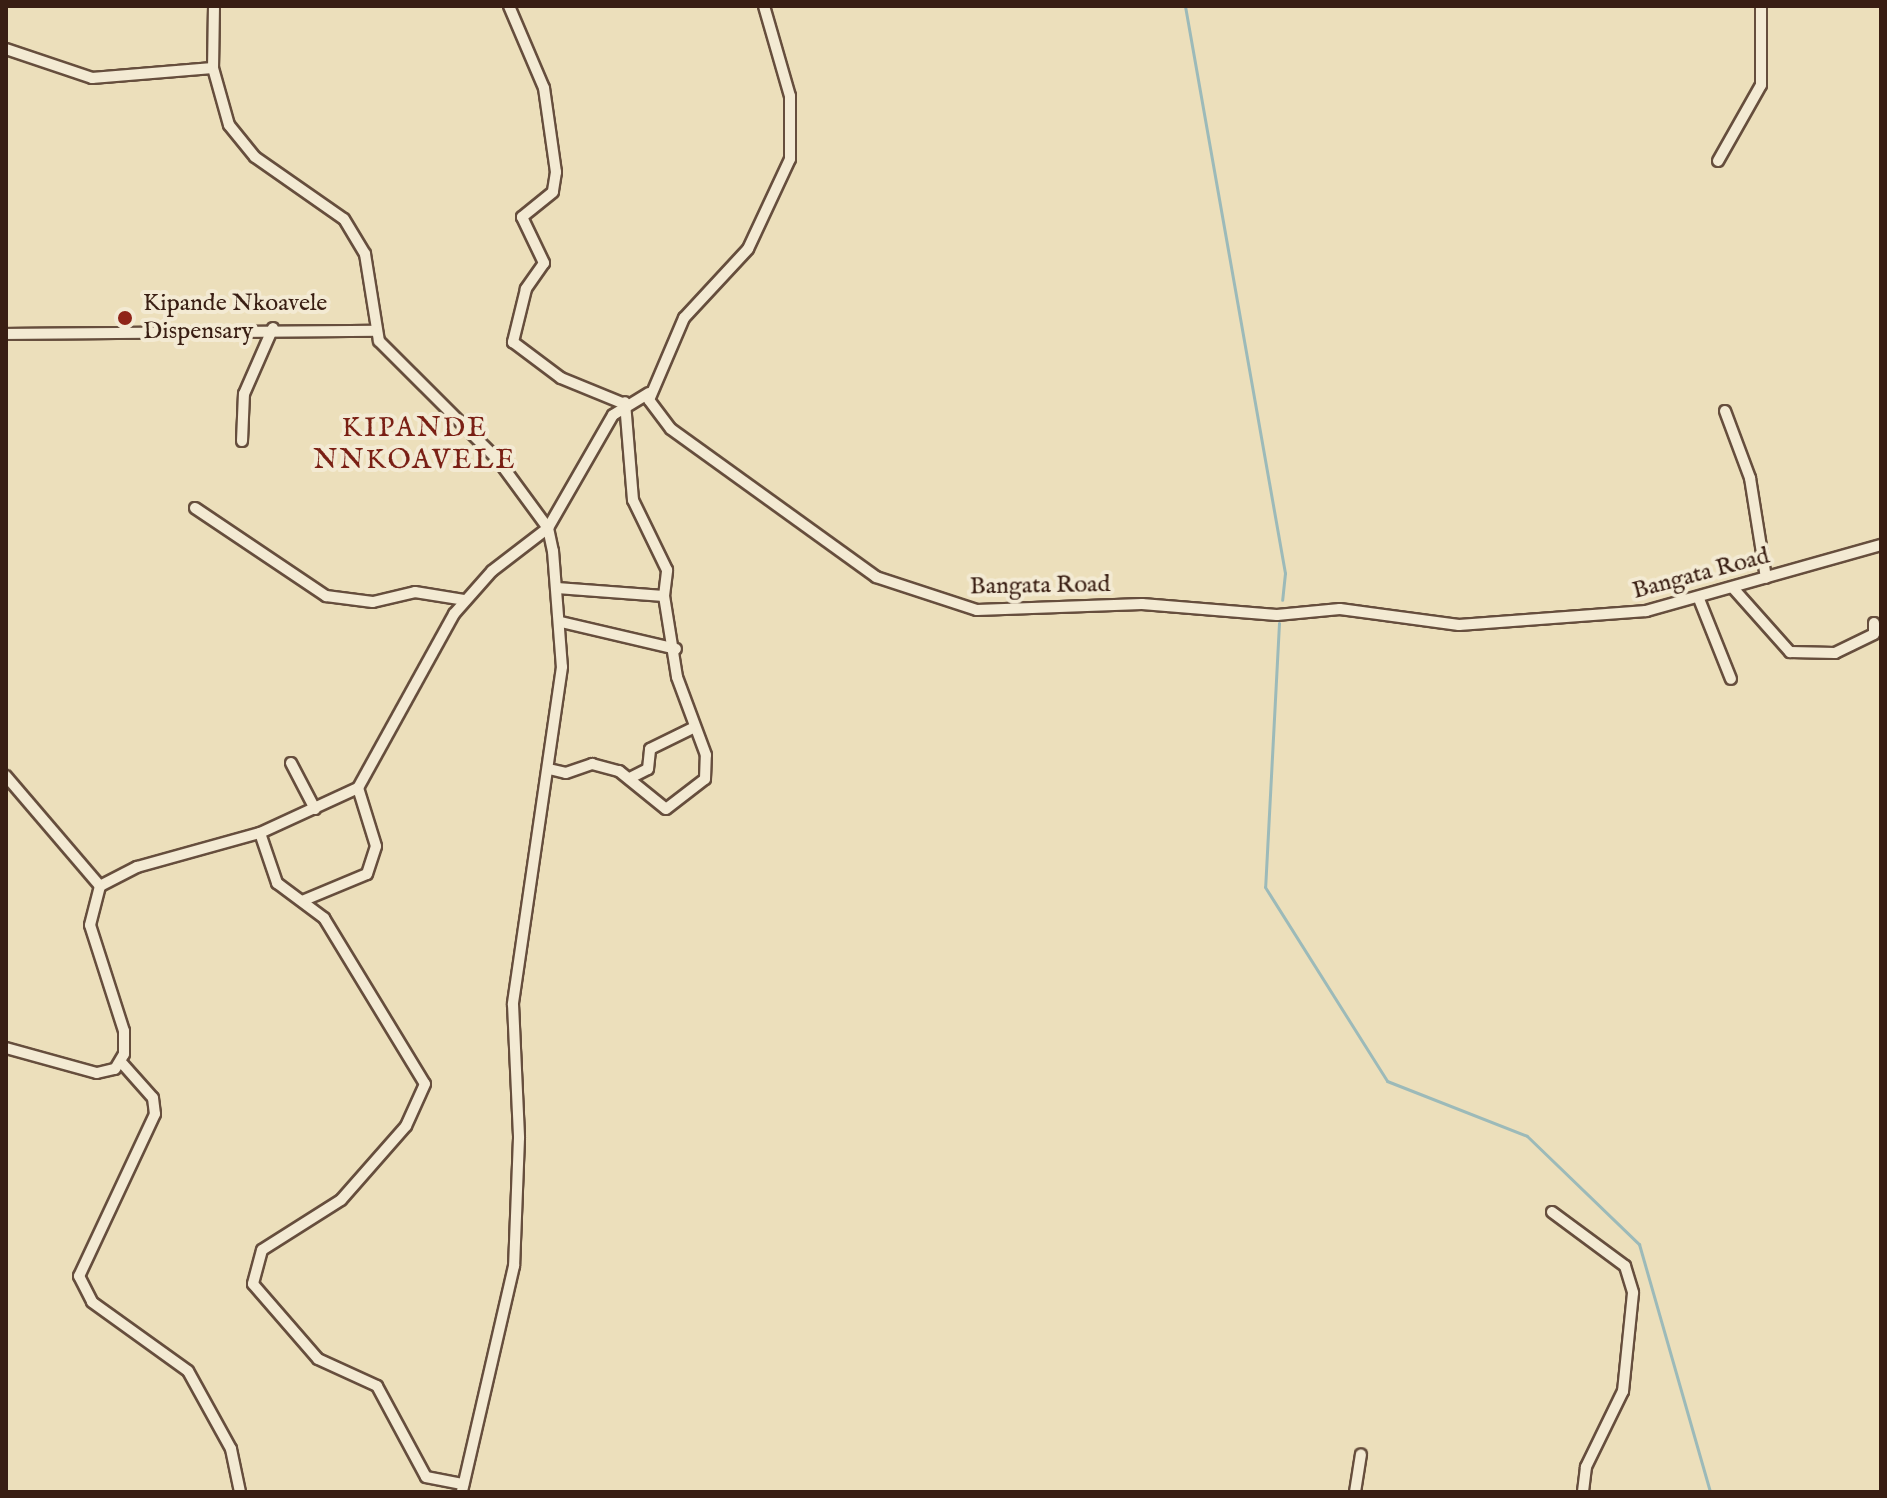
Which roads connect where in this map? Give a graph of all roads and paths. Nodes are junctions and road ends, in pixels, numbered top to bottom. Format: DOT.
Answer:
graph roads {
  1 [pos="214,6"];
  2 [pos="509,6"];
  3 [pos="764,6"];
  4 [pos="1761,6"];
  5 [pos="6,49"];
  6 [pos="213,68"];
  7 [pos="1718,161"];
  8 [pos="273,328"];
  9 [pos="374,331"];
  10 [pos="6,334"];
  11 [pos="649,393"];
  12 [pos="624,403"];
  13 [pos="1725,411"];
  14 [pos="242,441"];
  15 [pos="195,508"];
  16 [pos="548,528"];
  17 [pos="1881,545"];
  18 [pos="1766,578"];
  19 [pos="557,588"];
  20 [pos="1733,588"];
  21 [pos="664,596"];
  22 [pos="1699,599"];
  23 [pos="465,600"];
  24 [pos="561,622"];
  25 [pos="1874,623"];
  26 [pos="676,649"];
  27 [pos="1731,679"];
  28 [pos="695,727"];
  29 [pos="291,763"];
  30 [pos="549,769"];
  31 [pos="6,776"];
  32 [pos="630,778"];
  33 [pos="358,788"];
  34 [pos="315,809"];
  35 [pos="260,833"];
  36 [pos="100,886"];
  37 [pos="302,901"];
  38 [pos="6,1048"];
  39 [pos="121,1062"];
  40 [pos="1552,1212"];
  41 [pos="1361,1454"];
  42 [pos="463,1488"];
  43 [pos="240,1492"];
  44 [pos="1355,1492"];
  45 [pos="1583,1492"];
  1 -- 6 [label="street"];
  2 -- 12 [label="street"];
  3 -- 11 [label="street"];
  4 -- 7 [label="street"];
  5 -- 6 [label="street"];
  6 -- 9 [label="street"];
  8 -- 9 [label="street"];
  8 -- 10 [label="street"];
  8 -- 14 [label="street"];
  9 -- 16 [label="street"];
  11 -- 12 [label="street"];
  11 -- 22 [label="street, Bangata Road"];
  12 -- 16 [label="street"];
  12 -- 21 [label="street"];
  13 -- 18 [label="street"];
  15 -- 23 [label="street"];
  16 -- 19 [label="street"];
  16 -- 23 [label="street"];
  17 -- 18 [label="street, Bangata Road"];
  18 -- 20 [label="street, Bangata Road"];
  19 -- 21 [label="street"];
  19 -- 24 [label="street"];
  20 -- 22 [label="street, Bangata Road"];
  20 -- 25 [label="street"];
  21 -- 26 [label="street"];
  22 -- 27 [label="street"];
  23 -- 33 [label="street"];
  24 -- 26 [label="street"];
  24 -- 30 [label="street"];
  26 -- 28 [label="street"];
  28 -- 32 [label="street"];
  28 -- 32 [label="street"];
  29 -- 34 [label="street"];
  30 -- 32 [label="street"];
  30 -- 42 [label="street"];
  31 -- 36 [label="street"];
  33 -- 34 [label="street"];
  33 -- 37 [label="street"];
  34 -- 35 [label="street"];
  35 -- 36 [label="street"];
  35 -- 37 [label="street"];
  36 -- 39 [label="street"];
  37 -- 42 [label="street"];
  38 -- 39 [label="street"];
  39 -- 43 [label="street"];
  40 -- 45 [label="street"];
  41 -- 44 [label="street"];
}
